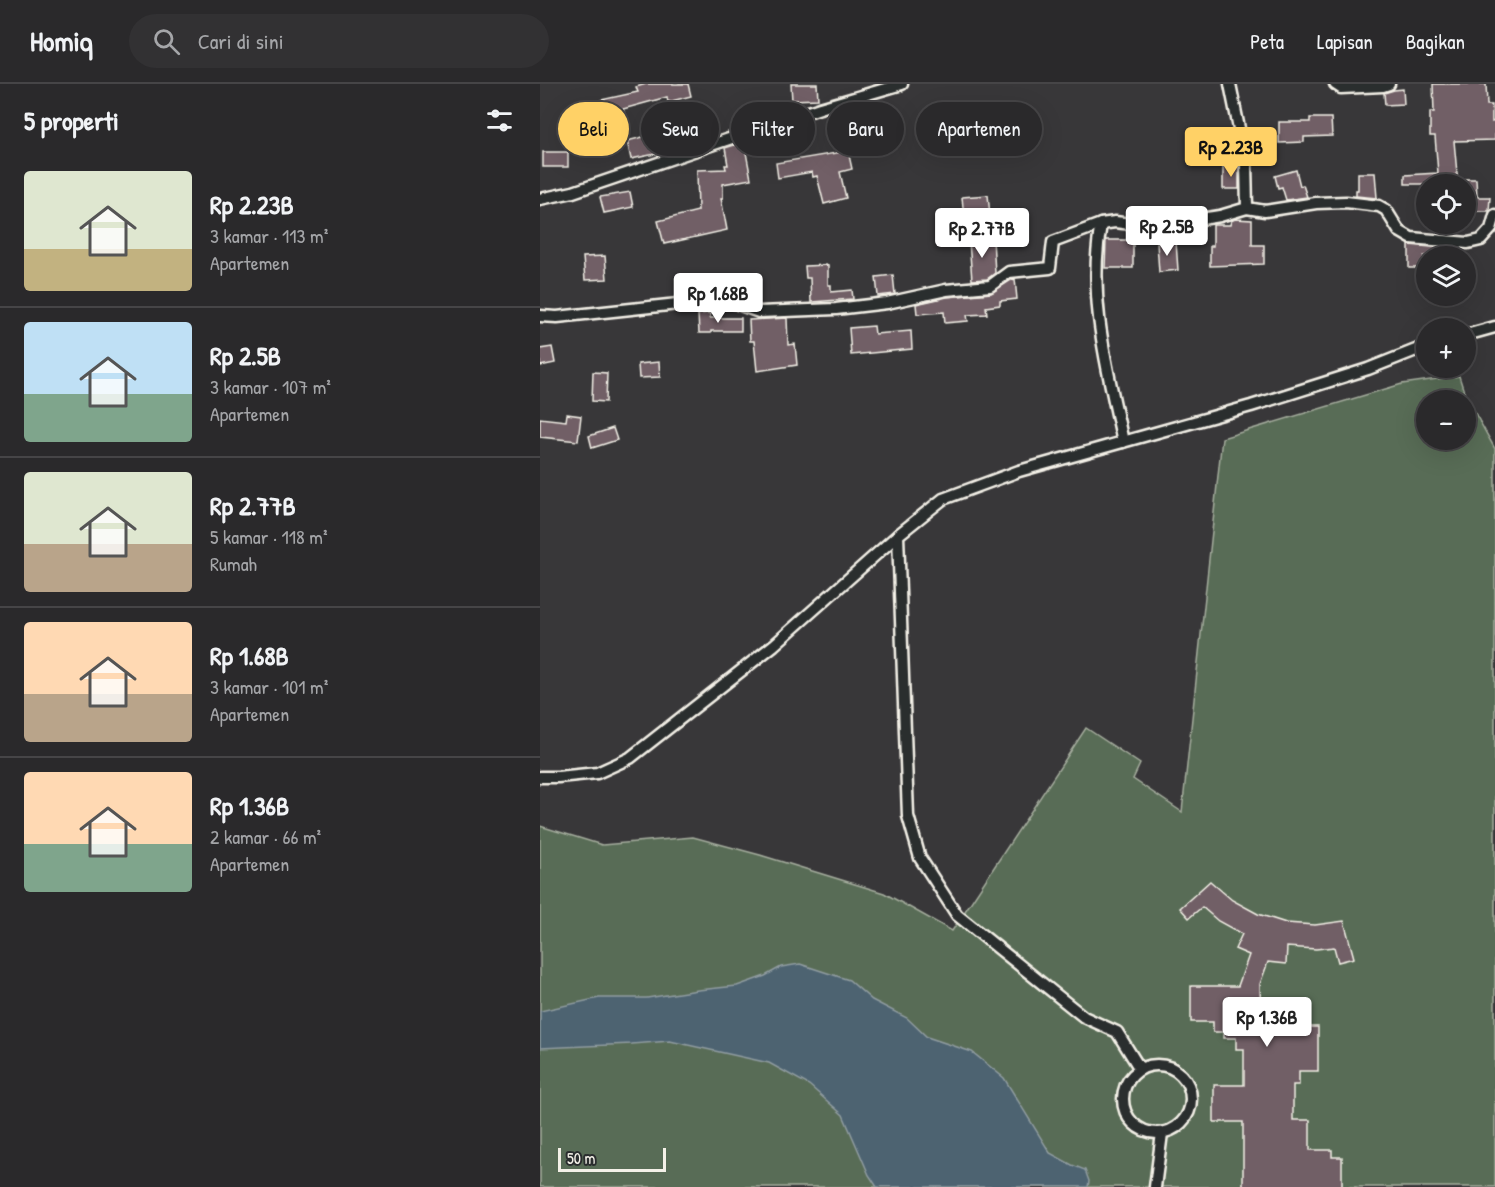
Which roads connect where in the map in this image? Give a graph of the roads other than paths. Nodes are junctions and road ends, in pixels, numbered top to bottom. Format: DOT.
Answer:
graph roads {
  1 [pos="902,84"];
  2 [pos="1230,84"];
  3 [pos="1335,84"];
  4 [pos="1389,84"];
  5 [pos="540,199"];
  6 [pos="1247,208"];
  7 [pos="1495,215"];
  8 [pos="1101,224"];
  9 [pos="540,316"];
  10 [pos="1495,327"];
  11 [pos="1476,332"];
  12 [pos="1416,350"];
  13 [pos="1123,442"];
  14 [pos="898,535"];
  15 [pos="540,777"];
  16 [pos="1140,1069"];
  17 [pos="1162,1133"];
  18 [pos="1155,1187"];
  1 -- 5 [label="street"];
  2 -- 6 [label="street"];
  3 -- 4 [label="street"];
  6 -- 7 [label="street"];
  6 -- 8 [label="street"];
  8 -- 9 [label="street"];
  8 -- 13 [label="street"];
  10 -- 11 [label="street"];
  12 -- 13 [label="street"];
  13 -- 14 [label="street"];
  14 -- 15 [label="street"];
  14 -- 16 [label="street"];
  16 -- 17 [label="street"];
  16 -- 17 [label="street"];
  17 -- 18 [label="street"];
}
